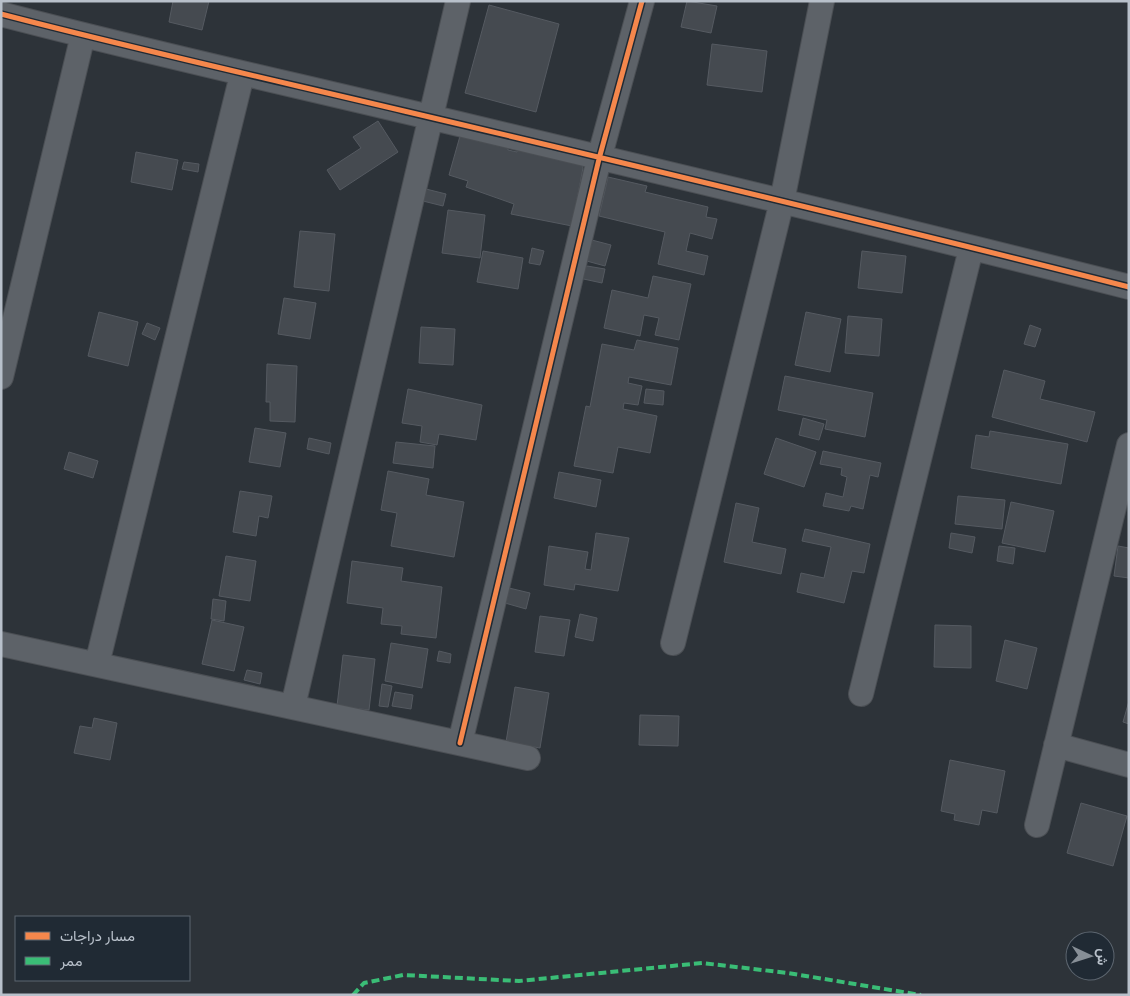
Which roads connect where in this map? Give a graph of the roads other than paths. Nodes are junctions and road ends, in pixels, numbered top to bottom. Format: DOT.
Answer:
graph roads {
  1 [pos="458,1"];
  2 [pos="642,1"];
  3 [pos="822,1"];
  4 [pos="1,14"];
  5 [pos="83,35"];
  6 [pos="242,75"];
  7 [pos="430,117"];
  8 [pos="599,159"];
  9 [pos="782,201"];
  10 [pos="971,249"];
  11 [pos="1129,287"];
  12 [pos="1,377"];
  13 [pos="1129,445"];
  14 [pos="1,644"];
  15 [pos="673,644"];
  16 [pos="98,664"];
  17 [pos="861,694"];
  18 [pos="293,706"];
  19 [pos="460,743"];
  20 [pos="1056,745"];
  21 [pos="528,758"];
  22 [pos="1129,764"];
  23 [pos="1037,825"];
  1 -- 7 [label="street"];
  2 -- 8 [label="street"];
  3 -- 9 [label="street"];
  4 -- 5 [label="street"];
  5 -- 6 [label="street"];
  5 -- 12 [label="street"];
  6 -- 7 [label="street"];
  6 -- 16 [label="street"];
  7 -- 8 [label="street"];
  7 -- 18 [label="street"];
  8 -- 9 [label="street"];
  8 -- 19 [label="street"];
  9 -- 10 [label="street"];
  9 -- 15 [label="street"];
  10 -- 11 [label="street"];
  10 -- 17 [label="street"];
  13 -- 20 [label="street"];
  14 -- 16 [label="street"];
  16 -- 18 [label="street"];
  18 -- 19 [label="street"];
  19 -- 21 [label="street"];
  20 -- 22 [label="street"];
  20 -- 23 [label="street"];
}
